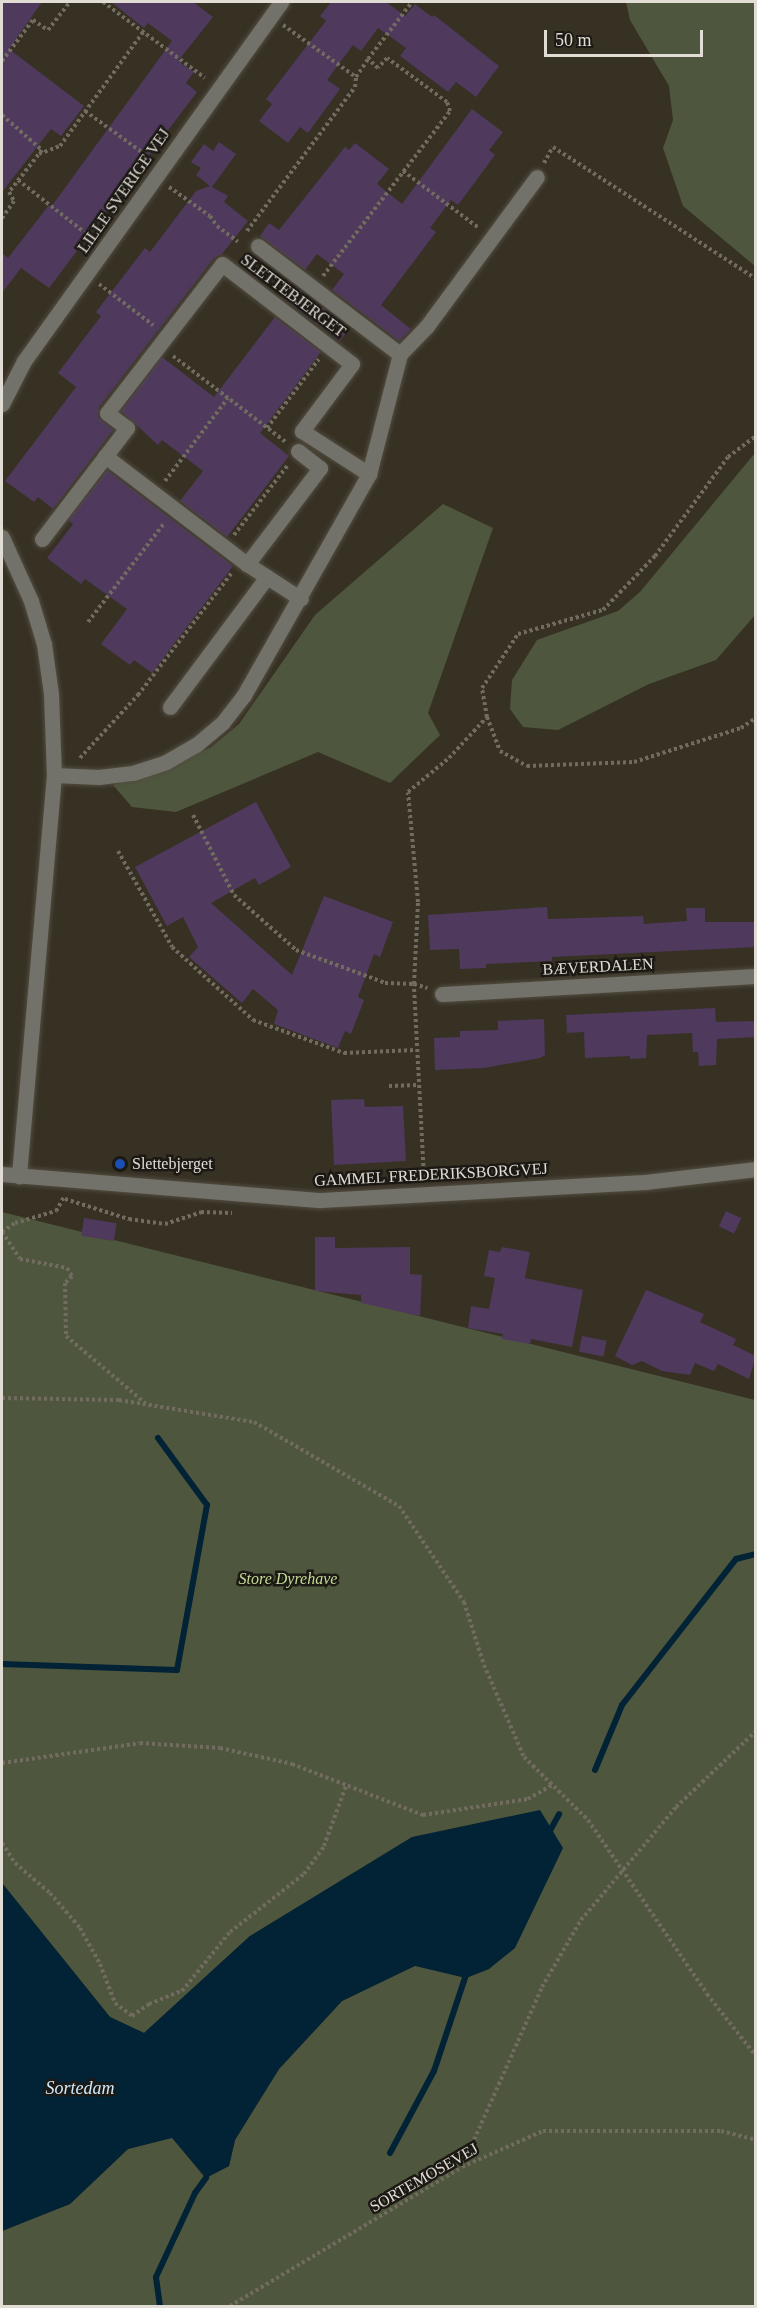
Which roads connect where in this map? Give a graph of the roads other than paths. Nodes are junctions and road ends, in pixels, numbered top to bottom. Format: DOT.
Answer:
graph roads {
  1 [pos="281,2"];
  2 [pos="537,177"];
  3 [pos="258,246"];
  4 [pos="400,354"];
  5 [pos="2,404"];
  6 [pos="298,451"];
  7 [pos="105,456"];
  8 [pos="369,474"];
  9 [pos="2,537"];
  10 [pos="42,539"];
  11 [pos="244,562"];
  12 [pos="267,577"];
  13 [pos="301,598"];
  14 [pos="170,708"];
  15 [pos="54,775"];
  16 [pos="756,976"];
  17 [pos="442,994"];
  18 [pos="756,1169"];
  19 [pos="2,1174"];
  20 [pos="19,1176"];
  1 -- 5 [label="street, LILLE SVERIGE VEJ"];
  2 -- 4 [label="street"];
  3 -- 4 [label="street, SLETTEBJERGET"];
  4 -- 8 [label="street"];
  6 -- 11 [label="street"];
  7 -- 8 [label="street, SLETTEBJERGET"];
  7 -- 10 [label="street, SLETTEBJERGET"];
  7 -- 11 [label="street"];
  8 -- 13 [label="street"];
  9 -- 15 [label="street"];
  11 -- 12 [label="street"];
  12 -- 13 [label="street"];
  12 -- 14 [label="street"];
  13 -- 15 [label="street"];
  15 -- 20 [label="street"];
  16 -- 17 [label="street, BÆVERDALEN"];
  18 -- 20 [label="street, GAMMEL FREDERIKSBORGVEJ"];
  19 -- 20 [label="street, GAMMEL FREDERIKSBORGVEJ"];
}
